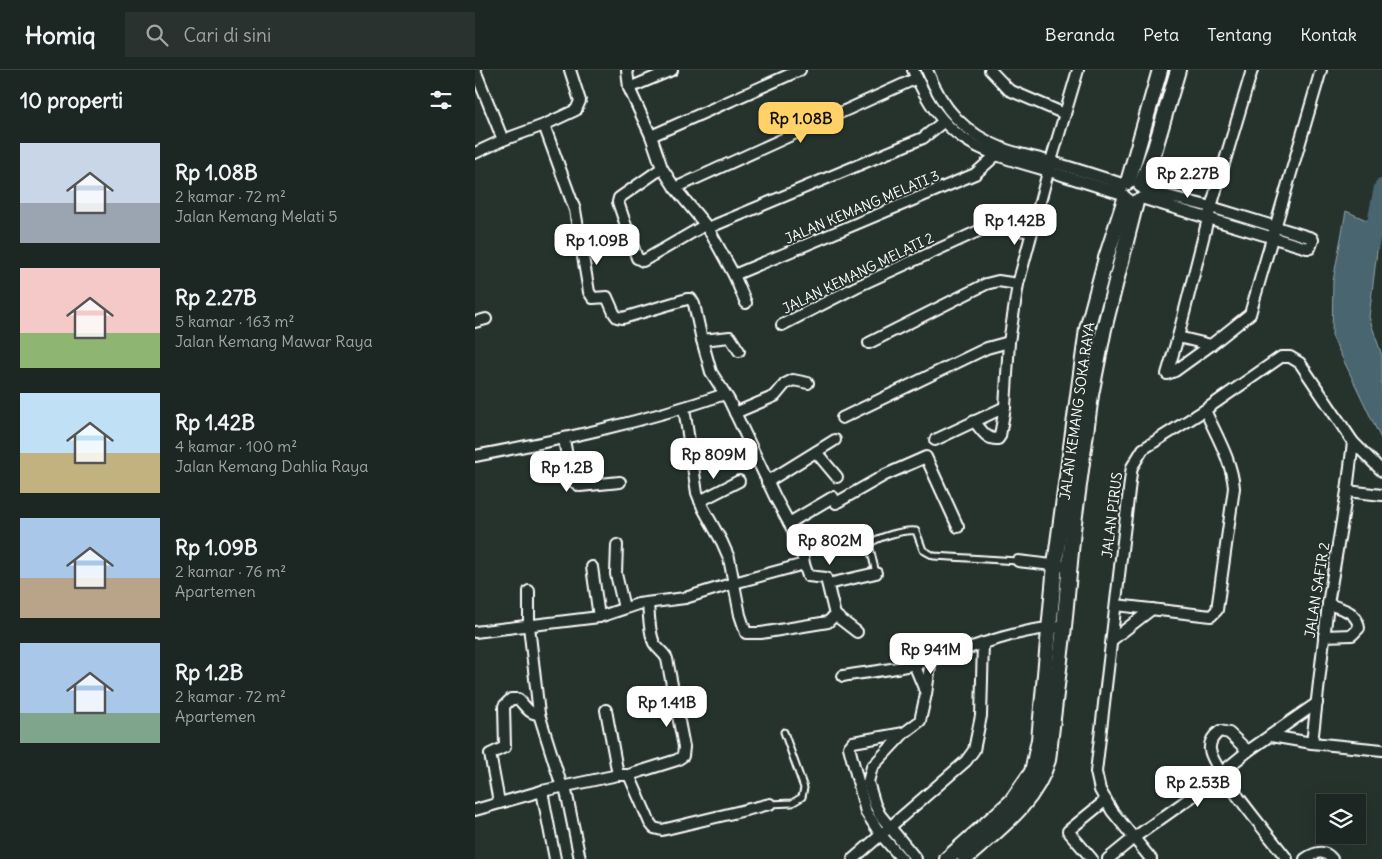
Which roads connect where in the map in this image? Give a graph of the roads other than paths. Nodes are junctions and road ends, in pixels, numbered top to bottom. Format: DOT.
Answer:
graph roads {
  1 [pos="475,70"];
  2 [pos="570,70"];
  3 [pos="627,70"];
  4 [pos="671,70"];
  5 [pos="800,70"];
  6 [pos="927,70"];
  7 [pos="990,70"];
  8 [pos="1078,70"];
  9 [pos="1160,70"];
  10 [pos="1178,70"];
  11 [pos="1253,70"];
  12 [pos="1321,70"];
  13 [pos="915,74"];
  14 [pos="629,88"];
  15 [pos="1065,114"];
  16 [pos="943,122"];
  17 [pos="544,125"];
  18 [pos="651,136"];
  19 [pos="503,140"];
  20 [pos="475,153"];
  21 [pos="995,156"];
  22 [pos="1050,166"];
  23 [pos="662,168"];
  24 [pos="675,188"];
  25 [pos="1133,192"];
  26 [pos="1211,207"];
  27 [pos="1209,218"];
  28 [pos="706,226"];
  29 [pos="1275,228"];
  30 [pos="1032,232"];
  31 [pos="1272,238"];
  32 [pos="734,275"];
  33 [pos="1018,284"];
  34 [pos="746,303"];
  35 [pos="486,319"];
  36 [pos="475,322"];
  37 [pos="782,325"];
  38 [pos="1178,337"];
  39 [pos="702,340"];
  40 [pos="1009,342"];
  41 [pos="869,343"];
  42 [pos="1211,345"];
  43 [pos="739,351"];
  44 [pos="808,384"];
  45 [pos="725,394"];
  46 [pos="684,408"];
  47 [pos="1005,408"];
  48 [pos="1205,410"];
  49 [pos="735,413"];
  50 [pos="843,418"];
  51 [pos="975,421"];
  52 [pos="565,439"];
  53 [pos="835,440"];
  54 [pos="935,440"];
  55 [pos="1353,442"];
  56 [pos="816,452"];
  57 [pos="475,456"];
  58 [pos="1382,471"];
  59 [pos="837,477"];
  60 [pos="739,481"];
  61 [pos="620,482"];
  62 [pos="767,482"];
  63 [pos="1347,492"];
  64 [pos="1382,495"];
  65 [pos="700,500"];
  66 [pos="789,523"];
  67 [pos="958,527"];
  68 [pos="617,545"];
  69 [pos="1018,561"];
  70 [pos="804,564"];
  71 [pos="1055,565"];
  72 [pos="592,567"];
  73 [pos="1069,567"];
  74 [pos="876,573"];
  75 [pos="734,583"];
  76 [pos="828,584"];
  77 [pos="529,591"];
  78 [pos="648,603"];
  79 [pos="1116,604"];
  80 [pos="1328,604"];
  81 [pos="624,608"];
  82 [pos="1152,609"];
  83 [pos="835,615"];
  84 [pos="599,617"];
  85 [pos="529,626"];
  86 [pos="1064,627"];
  87 [pos="1049,628"];
  88 [pos="475,632"];
  89 [pos="857,632"];
  90 [pos="1324,636"];
  91 [pos="1112,640"];
  92 [pos="983,643"];
  93 [pos="931,660"];
  94 [pos="914,664"];
  95 [pos="843,676"];
  96 [pos="926,694"];
  97 [pos="1317,703"];
  98 [pos="606,710"];
  99 [pos="539,714"];
  100 [pos="784,732"];
  101 [pos="904,733"];
  102 [pos="1271,736"];
  103 [pos="1312,742"];
  104 [pos="1382,750"];
  105 [pos="1248,751"];
  106 [pos="1221,773"];
  107 [pos="624,775"];
  108 [pos="869,775"];
  109 [pos="856,777"];
  110 [pos="564,786"];
  111 [pos="542,790"];
  112 [pos="1106,800"];
  113 [pos="499,802"];
  114 [pos="770,804"];
  115 [pos="475,810"];
  116 [pos="889,827"];
  117 [pos="989,829"];
  118 [pos="881,834"];
  119 [pos="1135,837"];
  120 [pos="555,859"];
  121 [pos="580,859"];
  122 [pos="853,859"];
  123 [pos="902,859"];
  124 [pos="916,859"];
  125 [pos="947,859"];
  126 [pos="965,859"];
  127 [pos="1092,859"];
  128 [pos="1108,859"];
  129 [pos="1151,859"];
  130 [pos="1287,859"];
  131 [pos="1305,859"];
  132 [pos="1332,859"];
  1 -- 19 [label="street"];
  2 -- 17 [label="street"];
  3 -- 14 [label="street"];
  4 -- 14 [label="street"];
  5 -- 18 [label="street"];
  6 -- 22 [label="street"];
  7 -- 15 [label="street"];
  8 -- 15 [label="street"];
  9 -- 25 [label="street, JALAN KEMANG SOKA RAYA"];
  10 -- 25 [label="street, JALAN KEMANG SOKA RAYA"];
  11 -- 26 [label="street"];
  12 -- 29 [label="street"];
  13 -- 16 [label="street"];
  13 -- 24 [label="street"];
  14 -- 18 [label="street"];
  15 -- 22 [label="street"];
  16 -- 21 [label="street"];
  16 -- 28 [label="street"];
  17 -- 19 [label="street"];
  17 -- 39 [label="street"];
  18 -- 23 [label="street"];
  19 -- 20 [label="street"];
  21 -- 22 [label="street"];
  21 -- 32 [label="street, JALAN KEMANG MELATI 3"];
  22 -- 25 [label="street"];
  22 -- 30 [label="street"];
  23 -- 24 [label="street"];
  23 -- 28 [label="street"];
  24 -- 28 [label="street"];
  25 -- 26 [label="street"];
  25 -- 27 [label="street"];
  25 -- 71 [label="street, JALAN KEMANG SOKA RAYA"];
  25 -- 73 [label="street, JALAN KEMANG SOKA RAYA"];
  26 -- 27 [label="street"];
  26 -- 29 [label="street"];
  27 -- 31 [label="street"];
  27 -- 38 [label="street"];
  28 -- 32 [label="street"];
  29 -- 31 [label="street"];
  29 -- 31 [label="street"];
  30 -- 33 [label="street"];
  30 -- 37 [label="street, JALAN KEMANG MELATI 2"];
  31 -- 42 [label="street"];
  32 -- 34 [label="street"];
  33 -- 40 [label="street"];
  33 -- 41 [label="street"];
  35 -- 36 [label="street"];
  38 -- 42 [label="street"];
  38 -- 42 [label="street"];
  39 -- 43 [label="street"];
  39 -- 45 [label="street"];
  40 -- 47 [label="street"];
  40 -- 50 [label="street"];
  44 -- 49 [label="street"];
  45 -- 46 [label="street"];
  45 -- 49 [label="street"];
  46 -- 52 [label="street"];
  46 -- 65 [label="street"];
  47 -- 51 [label="street"];
  47 -- 51 [label="street"];
  48 -- 55 [label="street, JALAN PIRUS"];
  48 -- 79 [label="street, JALAN PIRUS"];
  48 -- 82 [label="street"];
  49 -- 62 [label="street"];
  51 -- 54 [label="street"];
  52 -- 57 [label="street"];
  52 -- 61 [label="street"];
  53 -- 56 [label="street"];
  55 -- 58 [label="street, JALAN PIRUS"];
  55 -- 63 [label="street, JALAN SAFIR 2"];
  56 -- 59 [label="street"];
  56 -- 62 [label="street"];
  60 -- 65 [label="street"];
  62 -- 66 [label="street"];
  63 -- 64 [label="street"];
  63 -- 80 [label="street, JALAN SAFIR 2"];
  65 -- 75 [label="street"];
  66 -- 67 [label="street"];
  66 -- 70 [label="street"];
  68 -- 81 [label="street"];
  69 -- 71 [label="street"];
  69 -- 74 [label="lane"];
  70 -- 75 [label="street"];
  70 -- 76 [label="street"];
  71 -- 73 [label="street"];
  71 -- 87 [label="street, JALAN KEMANG SOKA RAYA"];
  72 -- 84 [label="street"];
  73 -- 86 [label="street, JALAN KEMANG SOKA RAYA"];
  74 -- 76 [label="street"];
  75 -- 78 [label="street"];
  75 -- 83 [label="street"];
  76 -- 83 [label="street"];
  77 -- 85 [label="street"];
  78 -- 81 [label="street"];
  78 -- 107 [label="street"];
  79 -- 82 [label="street"];
  79 -- 91 [label="street, JALAN PIRUS"];
  80 -- 90 [label="street, JALAN SAFIR 2"];
  80 -- 90 [label="street"];
  81 -- 84 [label="street"];
  82 -- 91 [label="street"];
  83 -- 89 [label="street"];
  84 -- 85 [label="street"];
  85 -- 88 [label="street"];
  85 -- 99 [label="street"];
  86 -- 87 [label="street"];
  86 -- 117 [label="street, JALAN KEMANG SOKA RAYA"];
  87 -- 92 [label="street"];
  87 -- 117 [label="street, JALAN KEMANG SOKA RAYA"];
  90 -- 97 [label="street, JALAN SAFIR 2"];
  91 -- 112 [label="street, JALAN PIRUS"];
  92 -- 93 [label="street"];
  92 -- 116 [label="street"];
  93 -- 94 [label="street"];
  93 -- 96 [label="street"];
  94 -- 95 [label="street"];
  94 -- 96 [label="street"];
  96 -- 101 [label="street"];
  97 -- 102 [label="street"];
  97 -- 103 [label="street, JALAN SAFIR 2"];
  98 -- 107 [label="street"];
  99 -- 110 [label="street"];
  99 -- 113 [label="street"];
  100 -- 114 [label="lane"];
  101 -- 108 [label="street"];
  101 -- 109 [label="street"];
  102 -- 103 [label="street"];
  102 -- 105 [label="street"];
  103 -- 104 [label="street"];
  105 -- 106 [label="street"];
  105 -- 106 [label="street"];
  106 -- 119 [label="street"];
  106 -- 130 [label="street"];
  107 -- 110 [label="street"];
  107 -- 114 [label="street"];
  108 -- 109 [label="street"];
  108 -- 116 [label="street"];
  109 -- 118 [label="street"];
  110 -- 111 [label="street"];
  110 -- 121 [label="street"];
  111 -- 113 [label="street"];
  111 -- 120 [label="street"];
  112 -- 119 [label="street, JALAN PIRUS"];
  112 -- 127 [label="street"];
  113 -- 115 [label="street"];
  116 -- 118 [label="street"];
  116 -- 124 [label="street"];
  117 -- 125 [label="street"];
  117 -- 126 [label="street"];
  118 -- 122 [label="street"];
  118 -- 123 [label="street"];
  119 -- 128 [label="street"];
  119 -- 129 [label="street, JALAN PIRUS"];
  131 -- 132 [label="street"];
}
